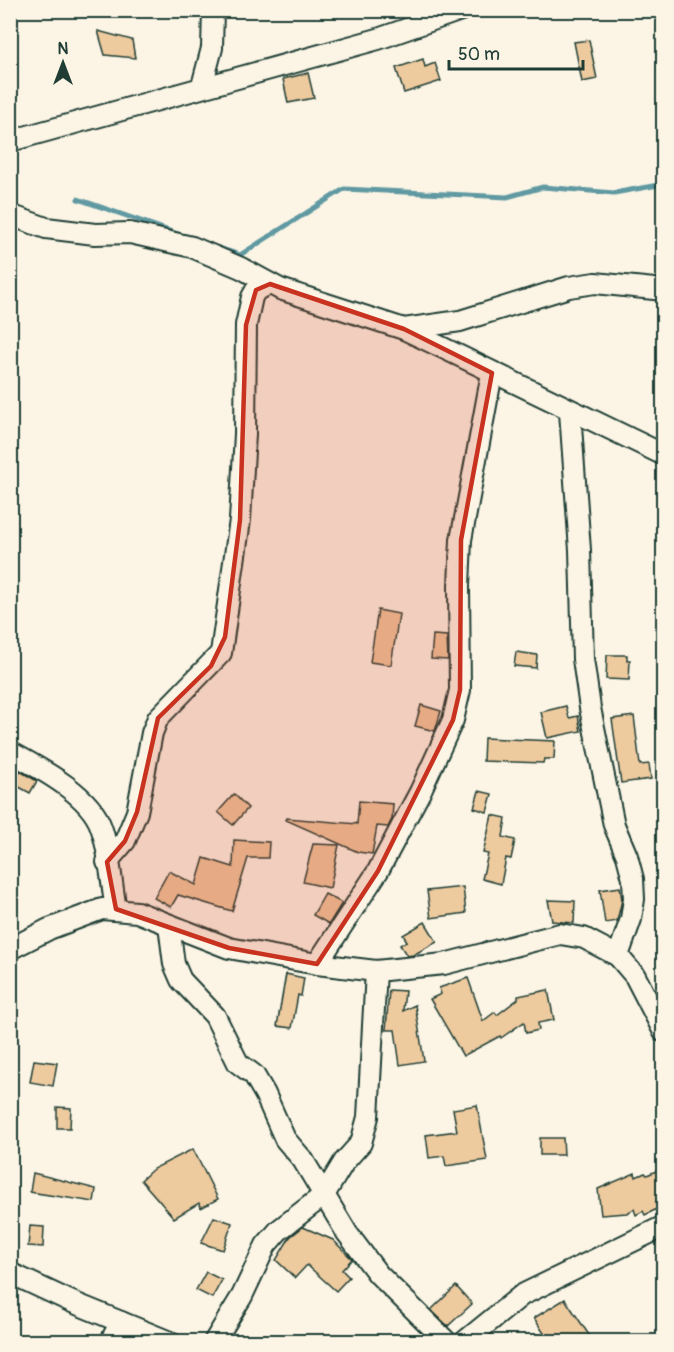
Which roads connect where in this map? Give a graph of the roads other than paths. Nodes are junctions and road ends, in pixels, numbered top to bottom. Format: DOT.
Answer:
graph roads {
  1 [pos="213,10"];
  2 [pos="461,10"];
  3 [pos="201,86"];
  4 [pos="10,141"];
  5 [pos="10,215"];
  6 [pos="270,284"];
  7 [pos="663,290"];
  8 [pos="404,329"];
  9 [pos="492,373"];
  10 [pos="570,412"];
  11 [pos="663,455"];
  12 [pos="10,752"];
  13 [pos="107,862"];
  14 [pos="116,909"];
  15 [pos="169,925"];
  16 [pos="10,949"];
  17 [pos="618,956"];
  18 [pos="317,964"];
  19 [pos="376,971"];
  20 [pos="663,1032"];
  21 [pos="324,1195"];
  22 [pos="663,1226"];
  23 [pos="10,1273"];
  24 [pos="121,1322"];
  25 [pos="110,1341"];
  26 [pos="170,1341"];
  27 [pos="214,1341"];
  28 [pos="447,1341"];
  29 [pos="464,1341"];
  1 -- 3 [label="street"];
  2 -- 3 [label="street"];
  3 -- 4 [label="street"];
  5 -- 6 [label="street"];
  6 -- 8 [label="street"];
  6 -- 13 [label="street"];
  7 -- 8 [label="street"];
  8 -- 9 [label="street"];
  9 -- 10 [label="street"];
  9 -- 18 [label="street"];
  10 -- 11 [label="street"];
  10 -- 17 [label="street"];
  12 -- 13 [label="street"];
  13 -- 14 [label="street"];
  14 -- 15 [label="street"];
  14 -- 16 [label="street"];
  15 -- 18 [label="street"];
  15 -- 21 [label="street"];
  17 -- 19 [label="street"];
  17 -- 20 [label="street"];
  18 -- 19 [label="street"];
  19 -- 21 [label="street"];
  21 -- 27 [label="street"];
  21 -- 28 [label="street"];
  22 -- 29 [label="street"];
  23 -- 24 [label="street"];
  24 -- 25 [label="street"];
  24 -- 26 [label="street"];
}
